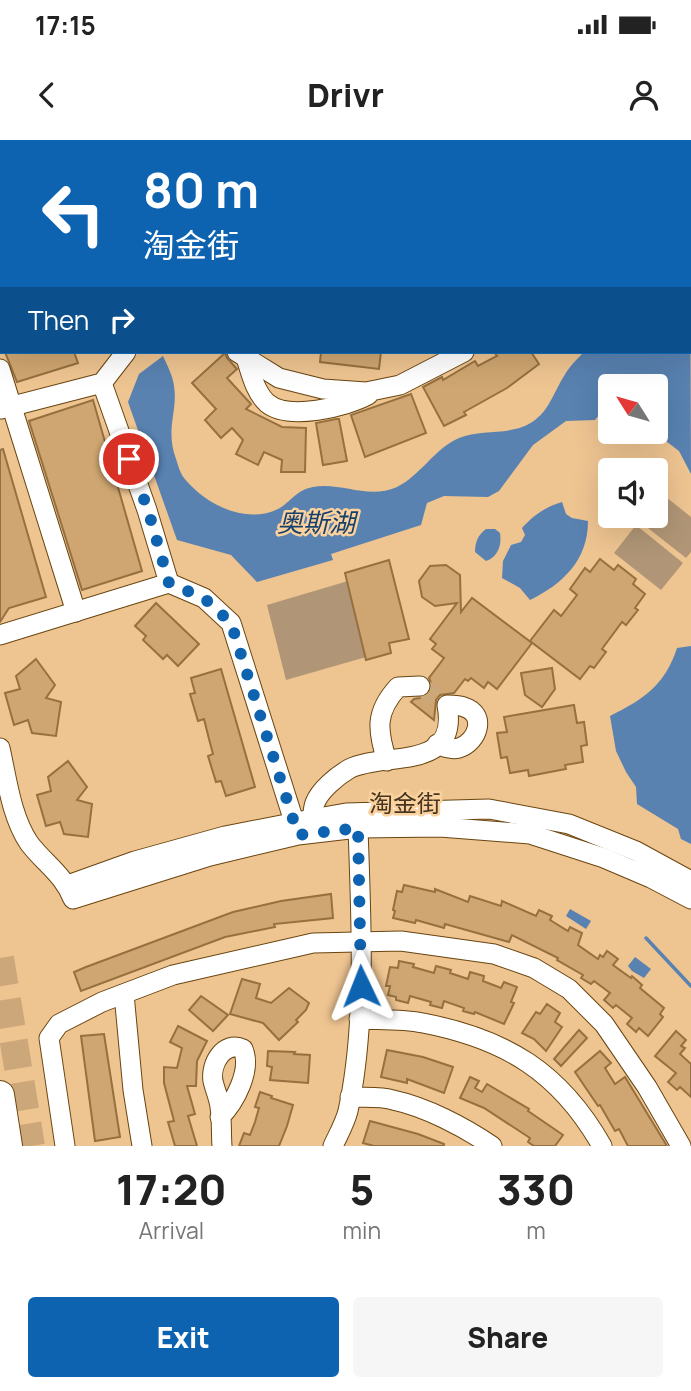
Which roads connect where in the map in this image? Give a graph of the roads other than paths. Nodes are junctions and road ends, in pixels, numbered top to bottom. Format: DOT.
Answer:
graph roads {
  1 [pos="124,354"];
  2 [pos="460,354"];
  3 [pos="242,355"];
  4 [pos="0,369"];
  5 [pos="102,383"];
  6 [pos="373,391"];
  7 [pos="6,408"];
  8 [pos="169,583"];
  9 [pos="76,612"];
  10 [pos="0,635"];
  11 [pos="420,686"];
  12 [pos="437,744"];
  13 [pos="0,748"];
  14 [pos="387,761"];
  15 [pos="302,826"];
  16 [pos="358,828"];
  17 [pos="691,881"];
  18 [pos="691,899"];
  19 [pos="359,942"];
  20 [pos="124,994"];
  21 [pos="359,1019"];
  22 [pos="0,1095"];
  23 [pos="350,1097"];
  24 [pos="220,1117"];
  25 [pos="8,1146"];
  26 [pos="65,1146"];
  27 [pos="142,1146"];
  28 [pos="222,1146"];
  29 [pos="333,1146"];
  30 [pos="492,1146"];
  31 [pos="602,1146"];
  32 [pos="681,1146"];
  1 -- 5 [label="street"];
  2 -- 6 [label="street"];
  3 -- 6 [label="street"];
  3 -- 6 [label="street"];
  4 -- 7 [label="street"];
  5 -- 7 [label="street"];
  5 -- 8 [label="street"];
  7 -- 9 [label="street"];
  8 -- 9 [label="street"];
  8 -- 15 [label="street"];
  9 -- 10 [label="street"];
  11 -- 14 [label="street"];
  12 -- 14 [label="street"];
  13 -- 15 [label="street"];
  14 -- 15 [label="street"];
  15 -- 16 [label="street, 淘金街"];
  15 -- 17 [label="street"];
  16 -- 18 [label="street, 淘金街"];
  16 -- 19 [label="street"];
  19 -- 20 [label="street"];
  19 -- 21 [label="street"];
  19 -- 32 [label="street"];
  20 -- 26 [label="street"];
  20 -- 27 [label="street"];
  21 -- 23 [label="street"];
  21 -- 31 [label="street"];
  22 -- 25 [label="highway"];
  23 -- 29 [label="street"];
  23 -- 30 [label="street"];
  24 -- 28 [label="street"];
}
